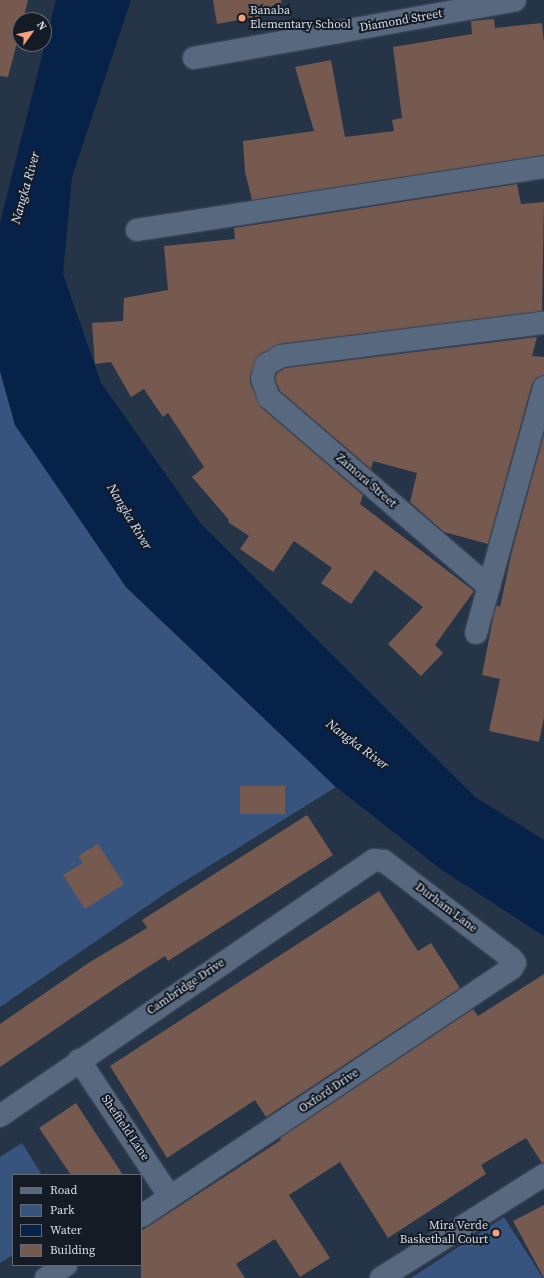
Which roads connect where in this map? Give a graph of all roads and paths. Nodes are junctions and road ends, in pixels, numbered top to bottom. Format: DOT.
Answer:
graph roads {
  1 [pos="515,0"];
  2 [pos="194,58"];
  3 [pos="544,167"];
  4 [pos="137,230"];
  5 [pos="544,323"];
  6 [pos="544,387"];
  7 [pos="489,587"];
  8 [pos="476,632"];
  9 [pos="374,860"];
  10 [pos="515,963"];
  11 [pos="79,1060"];
  12 [pos="0,1116"];
  13 [pos="544,1175"];
  14 [pos="170,1197"];
  15 [pos="142,1215"];
  16 [pos="64,1266"];
  17 [pos="46,1278"];
  18 [pos="381,1278"];
  1 -- 2 [label="street, Diamond Street"];
  3 -- 4 [label="street"];
  5 -- 7 [label="street, Zamora Street"];
  6 -- 7 [label="street"];
  7 -- 8 [label="street"];
  9 -- 10 [label="street, Durham Lane"];
  9 -- 11 [label="street, Cambridge Drive"];
  10 -- 14 [label="street, Oxford Drive"];
  11 -- 12 [label="street, Cambridge Drive"];
  11 -- 14 [label="street, Sheffield Lane"];
  13 -- 18 [label="street"];
  14 -- 15 [label="street, Oxford Drive"];
  16 -- 17 [label="street"];
}
